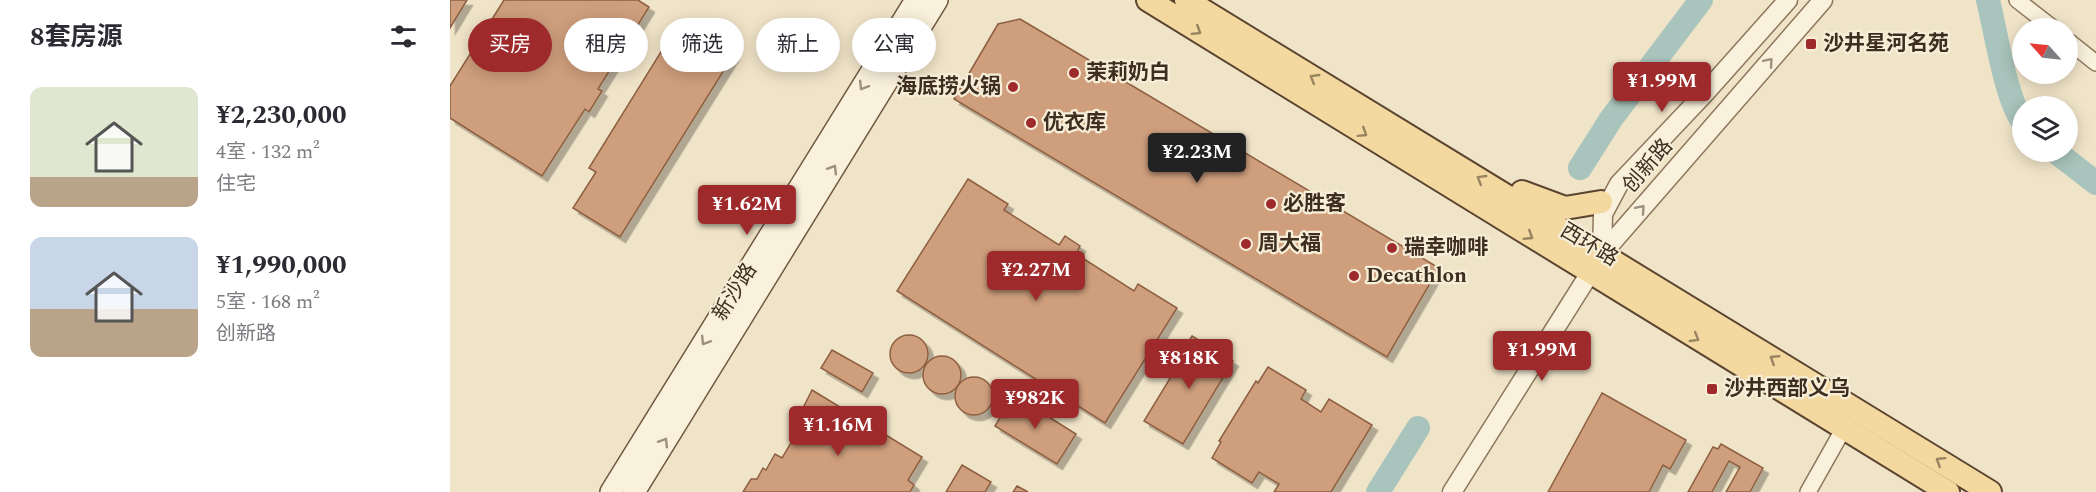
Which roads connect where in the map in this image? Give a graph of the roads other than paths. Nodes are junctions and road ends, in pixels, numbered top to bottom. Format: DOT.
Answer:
graph roads {
  1 [pos="916,0"];
  2 [pos="937,0"];
  3 [pos="1148,0"];
  4 [pos="1186,0"];
  5 [pos="1788,0"];
  6 [pos="1823,0"];
  7 [pos="2017,0"];
  8 [pos="2040,18"];
  9 [pos="2078,49"];
  10 [pos="2096,63"];
  11 [pos="1509,197"];
  12 [pos="1601,202"];
  13 [pos="1602,254"];
  14 [pos="1589,273"];
  15 [pos="1844,428"];
  16 [pos="612,492"];
  17 [pos="634,492"];
  18 [pos="1452,492"];
  19 [pos="1808,492"];
  20 [pos="1948,492"];
  21 [pos="1990,492"];
  1 -- 16 [label="main road, 新沙路, one-way"];
  17 -- 2 [label="main road, 新沙路, one-way"];
  3 -- 14 [label="main road, 西环路, one-way"];
  11 -- 4 [label="main road, 西环路, one-way"];
  5 -- 13 [label="street, 创新路"];
  13 -- 6 [label="street, 创新路, one-way"];
  7 -- 8 [label="street"];
  9 -- 10 [label="street"];
  11 -- 12 [label="main road"];
  11 -- 13 [label="main road, 西环路"];
  13 -- 14 [label="street, 创新路"];
  21 -- 13 [label="main road, 西环路, one-way"];
  14 -- 15 [label="main road, 西环路, one-way"];
  14 -- 18 [label="street, 创新路"];
  15 -- 19 [label="street"];
  15 -- 20 [label="main road, 西环路"];
}
